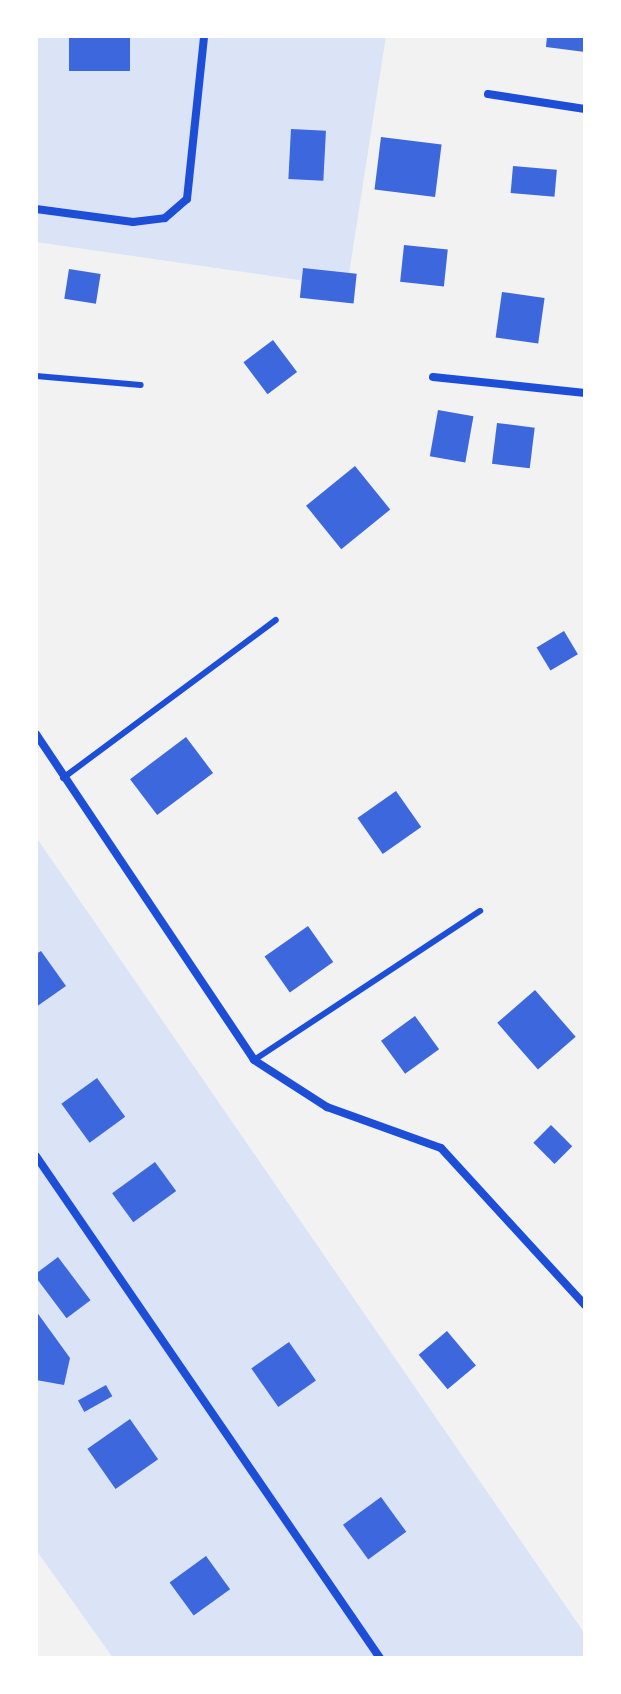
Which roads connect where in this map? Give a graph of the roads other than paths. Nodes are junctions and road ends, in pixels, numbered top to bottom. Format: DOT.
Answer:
graph roads {
  1 [pos="204,36"];
  2 [pos="488,94"];
  3 [pos="585,109"];
  4 [pos="36,209"];
  5 [pos="36,376"];
  6 [pos="433,377"];
  7 [pos="141,385"];
  8 [pos="585,393"];
  9 [pos="276,620"];
  10 [pos="36,734"];
  11 [pos="63,778"];
  12 [pos="480,911"];
  13 [pos="254,1060"];
  14 [pos="36,1156"];
  15 [pos="585,1305"];
  16 [pos="380,1658"];
  1 -- 4 [label="street"];
  2 -- 3 [label="street"];
  5 -- 7 [label="lane"];
  6 -- 8 [label="street"];
  9 -- 11 [label="lane"];
  10 -- 11 [label="street"];
  11 -- 13 [label="street"];
  12 -- 13 [label="lane"];
  13 -- 15 [label="street"];
  14 -- 16 [label="street"];
}
